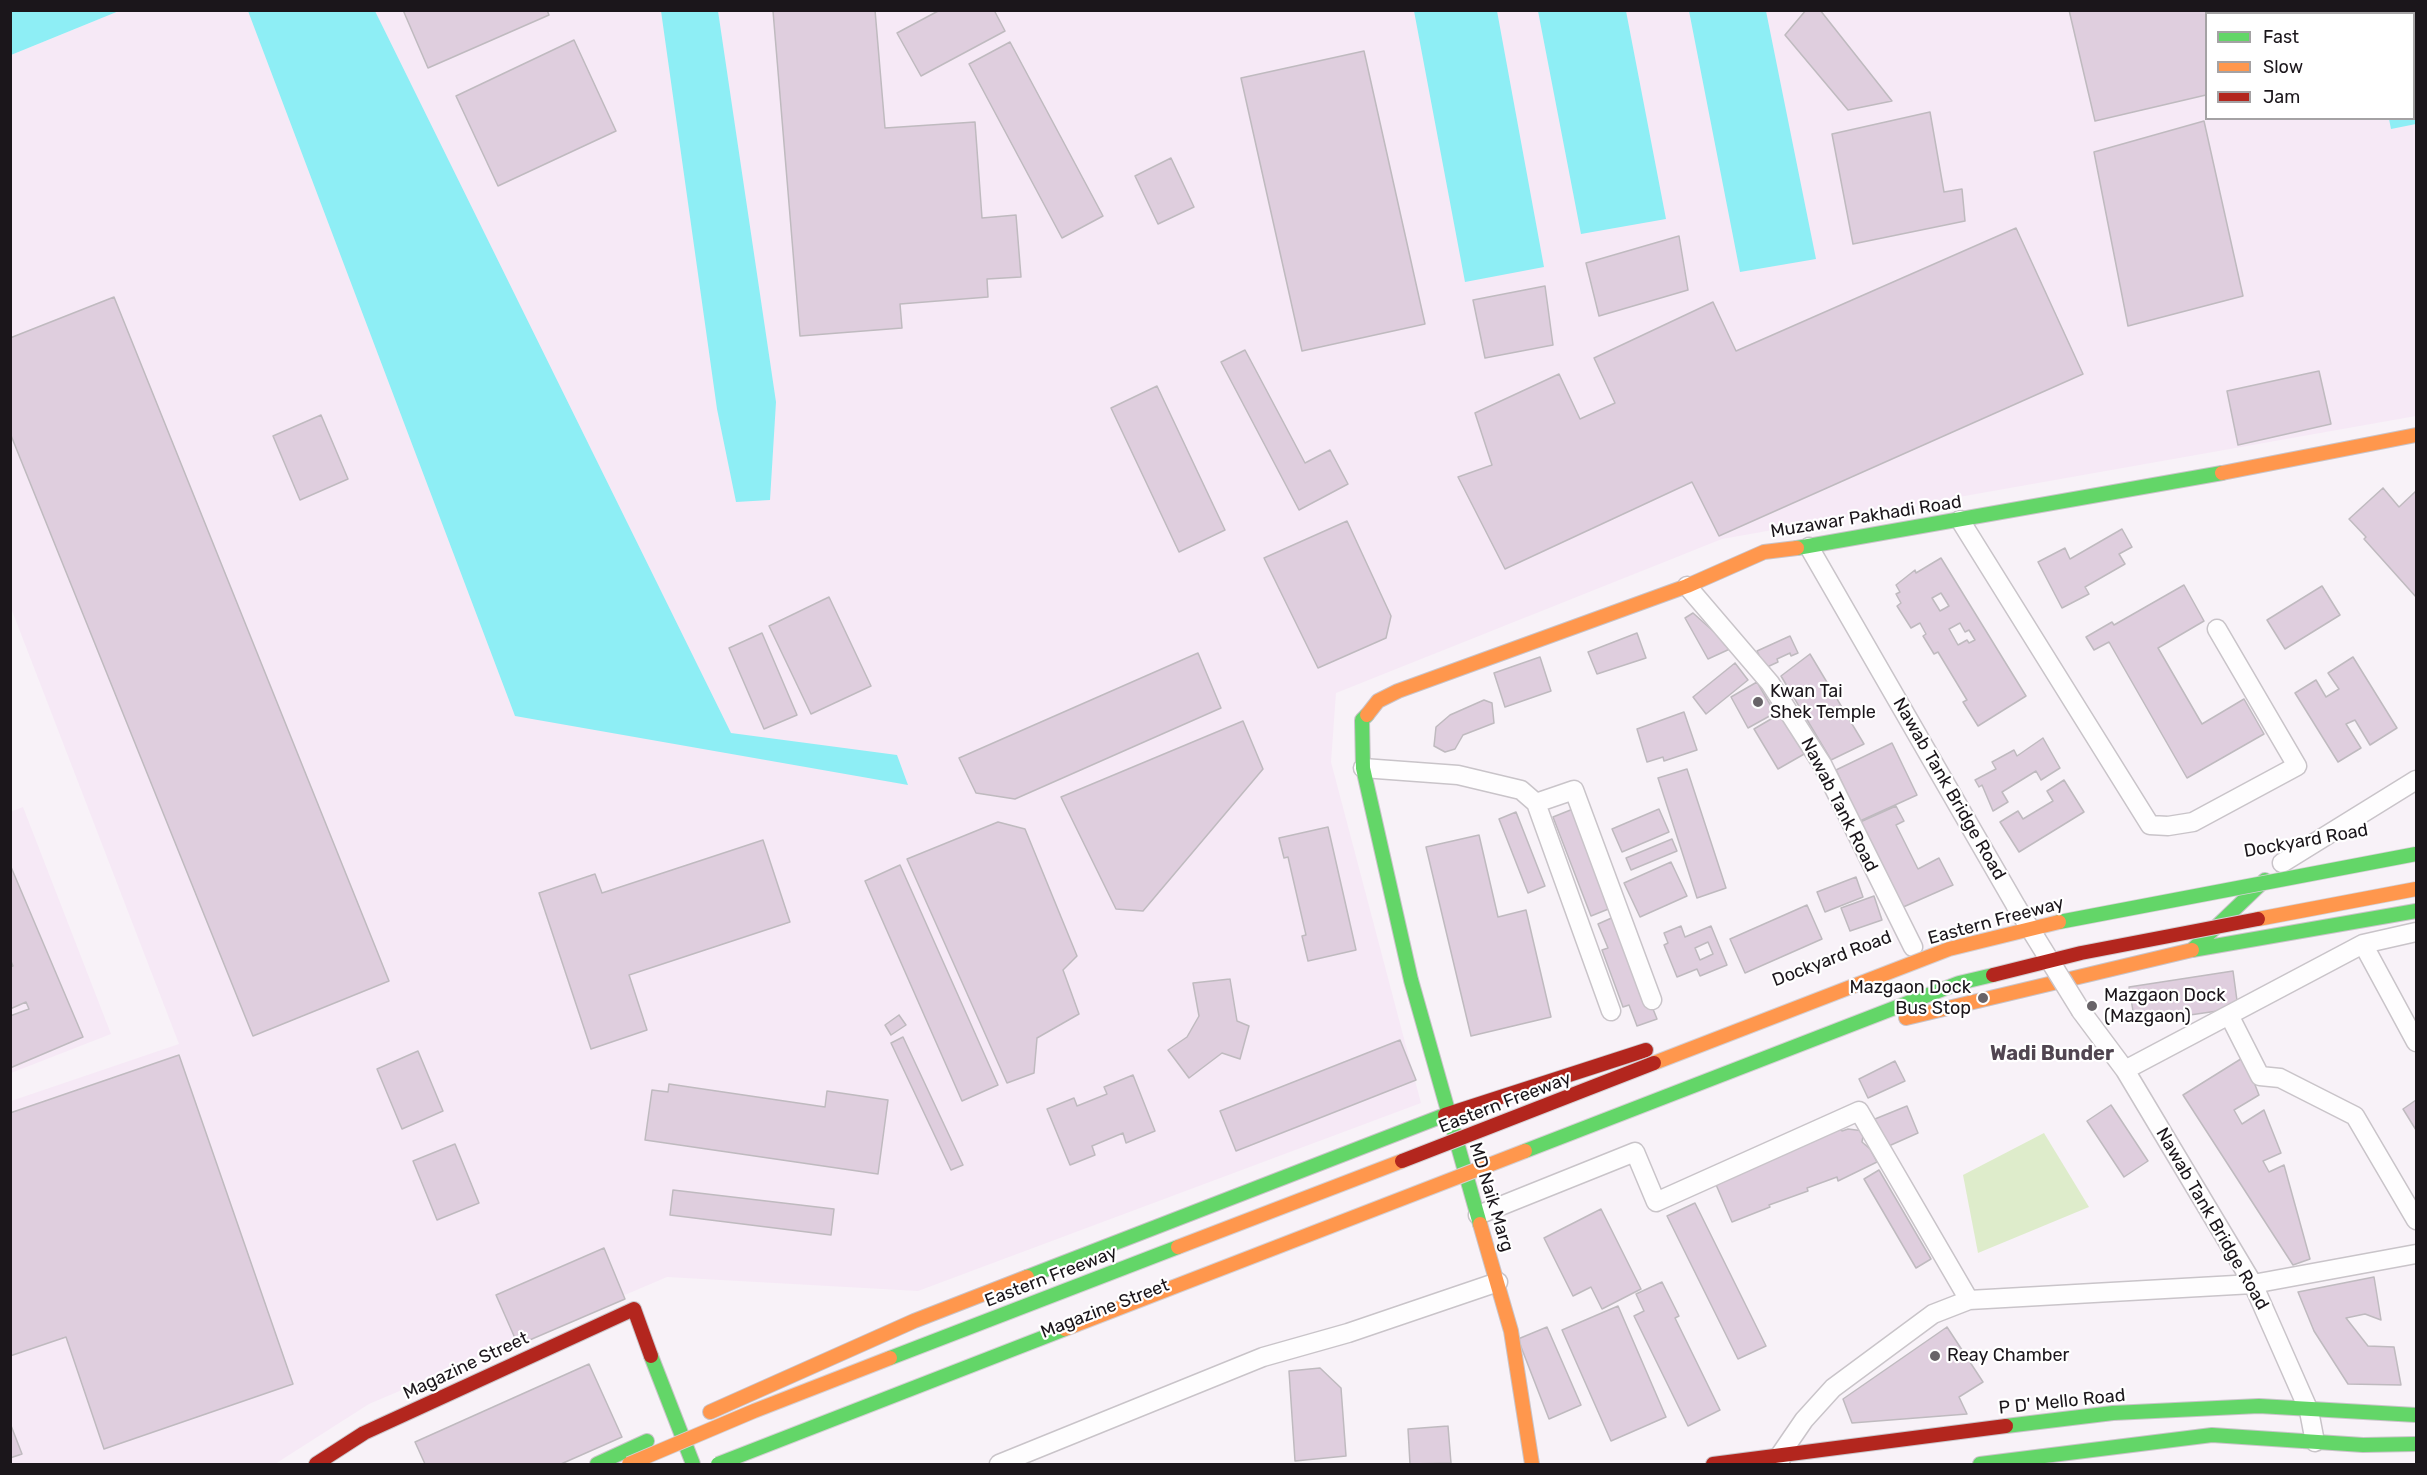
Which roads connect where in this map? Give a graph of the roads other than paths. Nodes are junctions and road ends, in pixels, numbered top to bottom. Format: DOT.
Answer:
graph roads {
  1 [pos="2416,435"];
  2 [pos="1960,520"];
  3 [pos="1809,547"];
  4 [pos="1687,586"];
  5 [pos="2217,629"];
  6 [pos="1363,768"];
  7 [pos="2416,780"];
  8 [pos="1536,803"];
  9 [pos="2416,854"];
  10 [pos="2316,857"];
  11 [pos="2282,863"];
  12 [pos="2260,867"];
  13 [pos="2416,889"];
  14 [pos="2094,901"];
  15 [pos="2416,911"];
  16 [pos="2023,912"];
  17 [pos="2416,932"];
  18 [pos="2363,944"];
  19 [pos="1907,949"];
  20 [pos="2192,950"];
  21 [pos="2067,980"];
  22 [pos="1652,1000"];
  23 [pos="1611,1011"];
  24 [pos="2229,1016"];
  25 [pos="2416,1042"];
  26 [pos="1659,1046"];
  27 [pos="2126,1070"];
  28 [pos="1448,1114"];
  29 [pos="1469,1186"];
  30 [pos="1478,1215"];
  31 [pos="2416,1220"];
  32 [pos="2416,1254"];
  33 [pos="1498,1282"];
  34 [pos="2253,1284"];
  35 [pos="1220,1285"];
  36 [pos="1969,1300"];
  37 [pos="1133,1318"];
  38 [pos="2309,1411"];
  39 [pos="2416,1415"];
  40 [pos="677,1427"];
  41 [pos="2315,1442"];
  42 [pos="2416,1444"];
  43 [pos="1781,1460"];
  44 [pos="316,1464"];
  45 [pos="597,1464"];
  46 [pos="629,1464"];
  47 [pos="693,1464"];
  48 [pos="718,1464"];
  49 [pos="754,1464"];
  50 [pos="999,1464"];
  51 [pos="1532,1464"];
  52 [pos="1713,1464"];
  53 [pos="1980,1464"];
  1 -- 2 [label="main road, Muzawar Pakhadi Road"];
  2 -- 3 [label="main road, Muzawar Pakhadi Road"];
  2 -- 5 [label="street"];
  3 -- 4 [label="main road, Muzawar Pakhadi Road"];
  3 -- 16 [label="street, Nawab Tank Bridge Road"];
  4 -- 6 [label="main road, Muzawar Pakhadi Road"];
  4 -- 19 [label="street, Nawab Tank Road"];
  6 -- 8 [label="street"];
  6 -- 28 [label="main road, MD Naik Marg"];
  7 -- 11 [label="street"];
  8 -- 22 [label="street"];
  8 -- 23 [label="street"];
  9 -- 46 [label="main road, Eastern Freeway, bridge"];
  10 -- 11 [label="main road, Dockyard Road"];
  11 -- 12 [label="main road, Dockyard Road"];
  11 -- 20 [label="main road"];
  13 -- 48 [label="main road, bridge"];
  14 -- 16 [label="main road, Dockyard Road"];
  15 -- 20 [label="main road"];
  16 -- 19 [label="main road, Dockyard Road"];
  16 -- 21 [label="main road"];
  16 -- 27 [label="street, Nawab Tank Bridge Road, bridge"];
  17 -- 18 [label="street"];
  18 -- 24 [label="street"];
  18 -- 25 [label="street"];
  20 -- 21 [label="main road"];
  21 -- 29 [label="main road"];
  24 -- 27 [label="street"];
  24 -- 31 [label="street"];
  26 -- 28 [label="main road"];
  27 -- 34 [label="street, Nawab Tank Bridge Road"];
  28 -- 29 [label="main road, MD Naik Marg"];
  28 -- 40 [label="main road"];
  29 -- 30 [label="main road, MD Naik Marg"];
  29 -- 35 [label="main road"];
  30 -- 33 [label="main road, MD Naik Marg"];
  30 -- 36 [label="street"];
  32 -- 34 [label="street"];
  33 -- 50 [label="street"];
  33 -- 51 [label="main road, MD Naik Marg"];
  34 -- 36 [label="street"];
  34 -- 38 [label="street, Nawab Tank Bridge Road"];
  36 -- 43 [label="street"];
  37 -- 49 [label="main road, Magazine Street"];
  38 -- 39 [label="main road, P D' Mello Road"];
  38 -- 41 [label="street, Nawab Tank Bridge Road"];
  38 -- 43 [label="main road, P D' Mello Road"];
  40 -- 44 [label="main road, Magazine Street"];
  40 -- 45 [label="main road"];
  40 -- 47 [label="main road"];
  41 -- 42 [label="main road"];
  41 -- 53 [label="main road"];
  43 -- 52 [label="main road, P D' Mello Road"];
}
